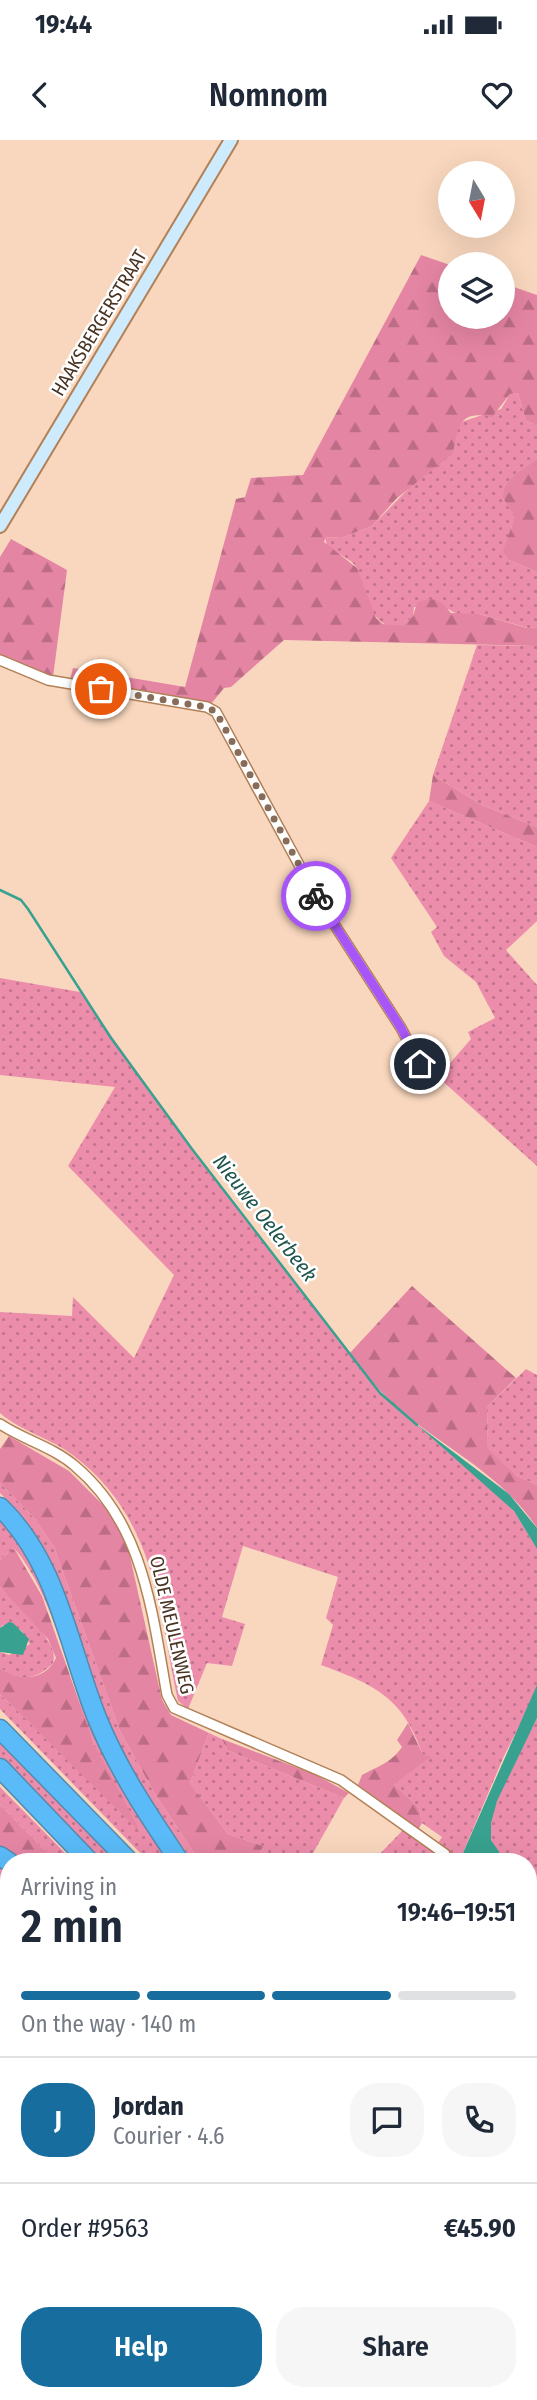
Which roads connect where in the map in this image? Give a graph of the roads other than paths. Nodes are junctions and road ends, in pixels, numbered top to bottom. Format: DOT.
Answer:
graph roads {
  1 [pos="231,140"];
  2 [pos="0,526"];
  3 [pos="0,660"];
  4 [pos="420,1064"];
  5 [pos="0,1424"];
  6 [pos="0,1507"];
  7 [pos="0,1730"];
  8 [pos="0,1768"];
  9 [pos="81,1853"];
  10 [pos="121,1853"];
  11 [pos="174,1853"];
  12 [pos="444,1853"];
  1 -- 2 [label="main road, HAAKSBERGERSTRAAT"];
  3 -- 4 [label="street"];
  5 -- 12 [label="street, OLDE MEULENWEG"];
  6 -- 11 [label="highway"];
  7 -- 10 [label="highway"];
  8 -- 9 [label="highway"];
}
